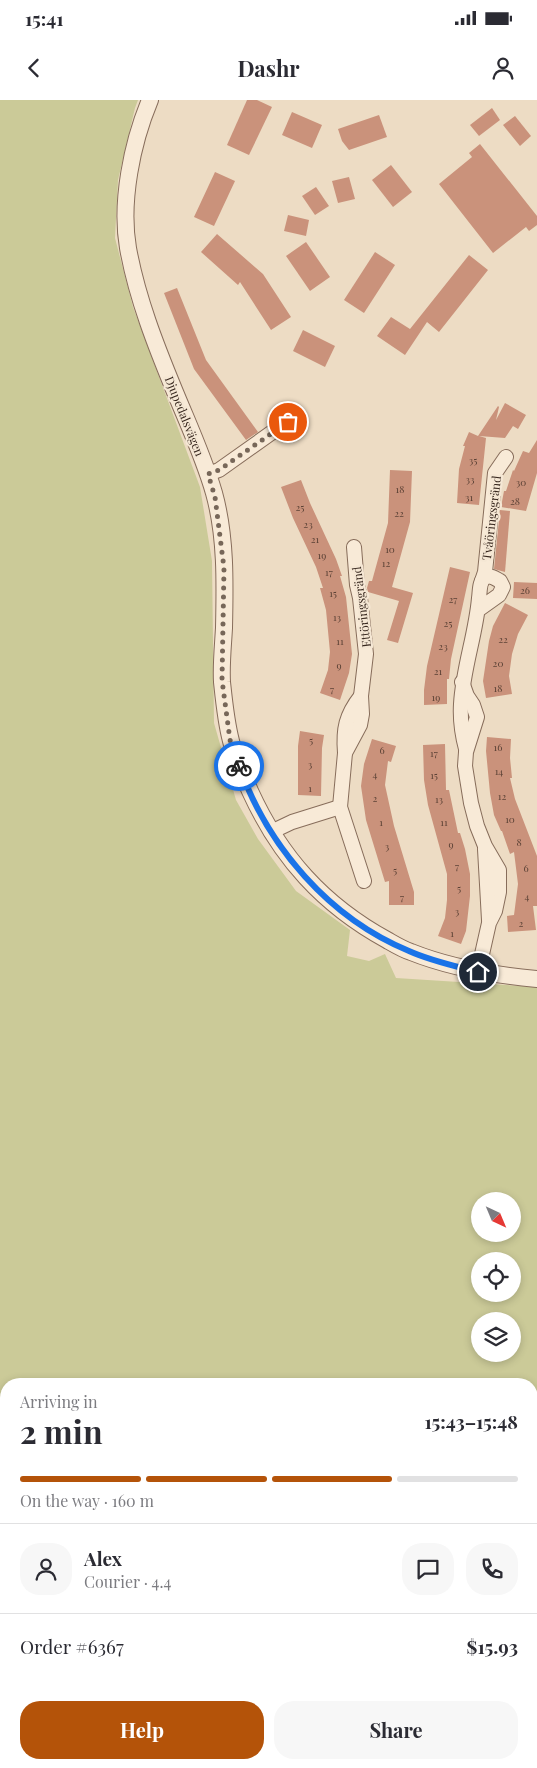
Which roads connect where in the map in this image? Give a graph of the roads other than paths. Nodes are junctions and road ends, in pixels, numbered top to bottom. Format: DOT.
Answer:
graph roads {
  1 [pos="150,100"];
  2 [pos="288,422"];
  3 [pos="506,457"];
  4 [pos="208,474"];
  5 [pos="354,547"];
  6 [pos="482,581"];
  7 [pos="478,610"];
  8 [pos="340,807"];
  9 [pos="271,832"];
  10 [pos="364,881"];
  11 [pos="478,972"];
  12 [pos="537,979"];
  1 -- 4 [label="street, Djupedalsvägen"];
  2 -- 4 [label="street"];
  3 -- 6 [label="street, Tvåöringsgränd"];
  4 -- 9 [label="street, Djupedalsvägen"];
  5 -- 8 [label="street, Ettöringsgränd"];
  6 -- 7 [label="street, Tvåöringsgränd"];
  6 -- 7 [label="street, Tvåöringsgränd"];
  7 -- 11 [label="street, Tvåöringsgränd"];
  8 -- 9 [label="street"];
  8 -- 10 [label="street"];
  9 -- 11 [label="street, Djupedalsvägen"];
  11 -- 12 [label="street, Djupedalsvägen"];
}
